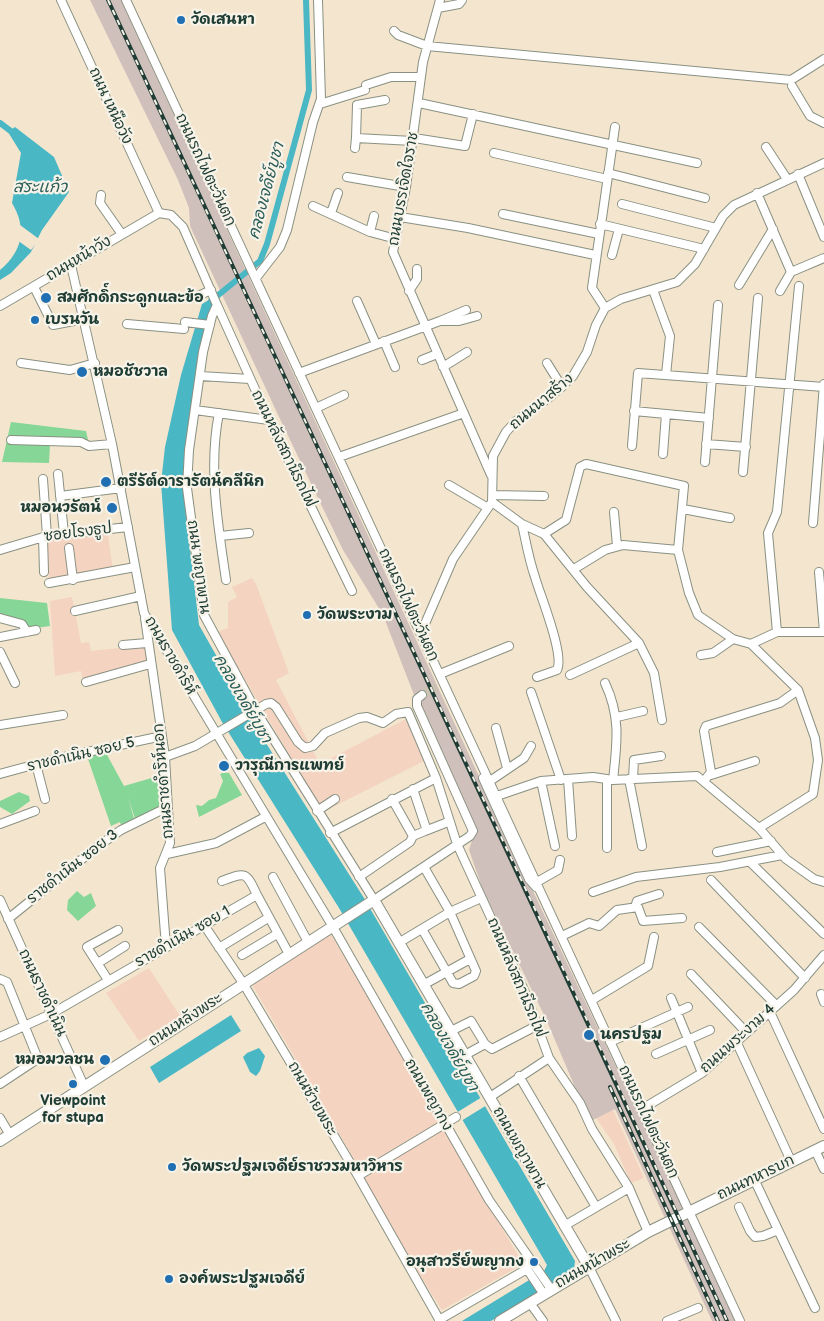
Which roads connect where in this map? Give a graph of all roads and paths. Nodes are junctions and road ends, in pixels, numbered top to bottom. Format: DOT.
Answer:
graph roads {
  1 [pos="61,0"];
  2 [pos="126,0"];
  3 [pos="318,0"];
  4 [pos="440,0"];
  5 [pos="462,0"];
  6 [pos="438,8"];
  7 [pos="394,31"];
  8 [pos="427,46"];
  9 [pos="824,60"];
  10 [pos="421,77"];
  11 [pos="792,86"];
  12 [pos="385,100"];
  13 [pos="419,102"];
  14 [pos="320,104"];
  15 [pos="473,114"];
  16 [pos="824,123"];
  17 [pos="615,126"];
  18 [pos="356,138"];
  19 [pos="413,140"];
  20 [pos="612,145"];
  21 [pos="766,147"];
  22 [pos="354,148"];
  23 [pos="494,153"];
  24 [pos="697,163"];
  25 [pos="824,163"];
  26 [pos="798,174"];
  27 [pos="607,176"];
  28 [pos="347,177"];
  29 [pos="787,179"];
  30 [pos="406,187"];
  31 [pos="338,193"];
  32 [pos="757,193"];
  33 [pos="101,195"];
  34 [pos="705,198"];
  35 [pos="622,204"];
  36 [pos="313,206"];
  37 [pos="159,213"];
  38 [pos="331,214"];
  39 [pos="503,214"];
  40 [pos="374,216"];
  41 [pos="400,217"];
  42 [pos="600,224"];
  43 [pos="716,228"];
  44 [pos="619,229"];
  45 [pos="773,229"];
  46 [pos="370,232"];
  47 [pos="121,234"];
  48 [pos="599,234"];
  49 [pos="824,237"];
  50 [pos="396,239"];
  51 [pos="704,249"];
  52 [pos="595,255"];
  53 [pos="612,255"];
  54 [pos="824,258"];
  55 [pos="70,265"];
  56 [pos="417,269"];
  57 [pos="253,271"];
  58 [pos="791,272"];
  59 [pos="739,285"];
  60 [pos="799,286"];
  61 [pos="34,287"];
  62 [pos="653,290"];
  63 [pos="211,291"];
  64 [pos="409,291"];
  65 [pos="780,291"];
  66 [pos="194,298"];
  67 [pos="758,298"];
  68 [pos="357,301"];
  69 [pos="217,304"];
  70 [pos="718,305"];
  71 [pos="0,306"];
  72 [pos="605,308"];
  73 [pos="466,310"];
  74 [pos="477,316"];
  75 [pos="84,319"];
  76 [pos="440,321"];
  77 [pos="127,324"];
  78 [pos="208,325"];
  79 [pos="424,326"];
  80 [pos="384,341"];
  81 [pos="376,344"];
  82 [pos="467,352"];
  83 [pos="437,354"];
  84 [pos="422,360"];
  85 [pos="21,363"];
  86 [pos="95,363"];
  87 [pos="547,363"];
  88 [pos="395,367"];
  89 [pos="443,367"];
  90 [pos="299,373"];
  91 [pos="666,375"];
  92 [pos="200,376"];
  93 [pos="712,378"];
  94 [pos="250,379"];
  95 [pos="751,382"];
  96 [pos="790,383"];
  97 [pos="824,386"];
  98 [pos="562,387"];
  99 [pos="344,395"];
  100 [pos="316,408"];
  101 [pos="194,410"];
  102 [pos="634,411"];
  103 [pos="219,413"];
  104 [pos="464,413"];
  105 [pos="666,414"];
  106 [pos="709,418"];
  107 [pos="269,420"];
  108 [pos="11,440"];
  109 [pos="112,444"];
  110 [pos="706,444"];
  111 [pos="632,446"];
  112 [pos="746,447"];
  113 [pos="663,454"];
  114 [pos="338,457"];
  115 [pos="705,462"];
  116 [pos="343,467"];
  117 [pos="743,472"];
  118 [pos="58,474"];
  119 [pos="43,479"];
  120 [pos="493,479"];
  121 [pos="449,485"];
  122 [pos="121,488"];
  123 [pos="60,496"];
  124 [pos="544,496"];
  125 [pos="491,502"];
  126 [pos="683,509"];
  127 [pos="614,512"];
  128 [pos="730,518"];
  129 [pos="813,523"];
  130 [pos="522,524"];
  131 [pos="128,527"];
  132 [pos="249,533"];
  133 [pos="64,534"];
  134 [pos="544,534"];
  135 [pos="45,536"];
  136 [pos="220,536"];
  137 [pos="617,546"];
  138 [pos="69,548"];
  139 [pos="0,550"];
  140 [pos="678,550"];
  141 [pos="135,567"];
  142 [pos="574,569"];
  143 [pos="44,572"];
  144 [pos="819,572"];
  145 [pos="73,580"];
  146 [pos="226,580"];
  147 [pos="49,583"];
  148 [pos="352,591"];
  149 [pos="141,596"];
  150 [pos="75,610"];
  151 [pos="144,613"];
  152 [pos="0,618"];
  153 [pos="36,630"];
  154 [pos="27,632"];
  155 [pos="421,632"];
  156 [pos="776,632"];
  157 [pos="824,632"];
  158 [pos="0,637"];
  159 [pos="733,638"];
  160 [pos="147,643"];
  161 [pos="639,643"];
  162 [pos="751,644"];
  163 [pos="123,646"];
  164 [pos="509,646"];
  165 [pos="163,647"];
  166 [pos="0,654"];
  167 [pos="149,655"];
  168 [pos="700,655"];
  169 [pos="150,664"];
  170 [pos="440,674"];
  171 [pos="570,674"];
  172 [pos="537,677"];
  173 [pos="86,682"];
  174 [pos="15,683"];
  175 [pos="605,683"];
  176 [pos="798,690"];
  177 [pos="531,692"];
  178 [pos="422,695"];
  179 [pos="256,711"];
  180 [pos="643,711"];
  181 [pos="63,715"];
  182 [pos="617,717"];
  183 [pos="662,720"];
  184 [pos="0,725"];
  185 [pos="496,728"];
  186 [pos="215,734"];
  187 [pos="162,736"];
  188 [pos="531,746"];
  189 [pos="661,756"];
  190 [pos="165,757"];
  191 [pos="755,761"];
  192 [pos="36,764"];
  193 [pos="507,768"];
  194 [pos="0,774"];
  195 [pos="711,775"];
  196 [pos="436,778"];
  197 [pos="610,779"];
  198 [pos="631,779"];
  199 [pos="565,780"];
  200 [pos="490,781"];
  201 [pos="541,782"];
  202 [pos="704,782"];
  203 [pos="413,789"];
  204 [pos="815,790"];
  205 [pos="824,790"];
  206 [pos="497,796"];
  207 [pos="392,798"];
  208 [pos="45,799"];
  209 [pos="335,799"];
  210 [pos="168,807"];
  211 [pos="35,811"];
  212 [pos="317,811"];
  213 [pos="266,817"];
  214 [pos="448,822"];
  215 [pos="0,824"];
  216 [pos="759,828"];
  217 [pos="425,832"];
  218 [pos="330,833"];
  219 [pos="413,836"];
  220 [pos="572,836"];
  221 [pos="771,841"];
  222 [pos="457,844"];
  223 [pos="556,846"];
  224 [pos="642,846"];
  225 [pos="607,848"];
  226 [pos="717,852"];
  227 [pos="167,854"];
  228 [pos="782,855"];
  229 [pos="560,860"];
  230 [pos="750,862"];
  231 [pos="424,867"];
  232 [pos="273,877"];
  233 [pos="359,877"];
  234 [pos="711,880"];
  235 [pos="222,882"];
  236 [pos="536,882"];
  237 [pos="824,882"];
  238 [pos="593,892"];
  239 [pos="542,894"];
  240 [pos="659,894"];
  241 [pos="256,895"];
  242 [pos="481,898"];
  243 [pos="0,900"];
  244 [pos="372,901"];
  245 [pos="635,907"];
  246 [pos="450,912"];
  247 [pos="5,918"];
  248 [pos="268,918"];
  249 [pos="682,918"];
  250 [pos="204,925"];
  251 [pos="333,927"];
  252 [pos="699,927"];
  253 [pos="422,929"];
  254 [pos="118,930"];
  255 [pos="277,934"];
  256 [pos="824,934"];
  257 [pos="562,936"];
  258 [pos="654,937"];
  259 [pos="308,942"];
  260 [pos="400,942"];
  261 [pos="125,946"];
  262 [pos="166,947"];
  263 [pos="219,948"];
  264 [pos="288,954"];
  265 [pos="242,955"];
  266 [pos="824,956"];
  267 [pos="470,959"];
  268 [pos="98,963"];
  269 [pos="446,972"];
  270 [pos="691,974"];
  271 [pos="0,978"];
  272 [pos="805,978"];
  273 [pos="108,980"];
  274 [pos="244,983"];
  275 [pos="423,985"];
  276 [pos="671,998"];
  277 [pos="592,1000"];
  278 [pos="776,1005"];
  279 [pos="688,1007"];
  280 [pos="676,1011"];
  281 [pos="770,1012"];
  282 [pos="51,1014"];
  283 [pos="538,1025"];
  284 [pos="24,1026"];
  285 [pos="710,1030"];
  286 [pos="451,1031"];
  287 [pos="746,1032"];
  288 [pos="0,1037"];
  289 [pos="688,1041"];
  290 [pos="736,1041"];
  291 [pos="610,1042"];
  292 [pos="485,1044"];
  293 [pos="656,1054"];
  294 [pos="465,1055"];
  295 [pos="549,1058"];
  296 [pos="702,1073"];
  297 [pos="519,1076"];
  298 [pos="0,1084"];
  299 [pos="84,1086"];
  300 [pos="490,1097"];
  301 [pos="642,1109"];
  302 [pos="456,1117"];
  303 [pos="0,1118"];
  304 [pos="445,1123"];
  305 [pos="824,1129"];
  306 [pos="10,1135"];
  307 [pos="0,1141"];
  308 [pos="820,1148"];
  309 [pos="791,1161"];
  310 [pos="824,1169"];
  311 [pos="358,1176"];
  312 [pos="754,1179"];
  313 [pos="629,1188"];
  314 [pos="596,1207"];
  315 [pos="739,1208"];
  316 [pos="689,1211"];
  317 [pos="564,1226"];
  318 [pos="778,1230"];
  319 [pos="648,1232"];
  320 [pos="589,1267"];
  321 [pos="531,1270"];
  322 [pos="545,1288"];
  323 [pos="530,1303"];
  324 [pos="698,1308"];
  325 [pos="815,1308"];
  326 [pos="439,1320"];
  327 [pos="500,1321"];
  328 [pos="542,1321"];
  329 [pos="616,1321"];
  330 [pos="667,1321"];
  331 [pos="740,1321"];
  1 -- 37 [label="street, ถนน เหนือวัง"];
  2 -- 57 [label="street, ถนนรถไฟตะวันตก"];
  3 -- 14 [label="street"];
  4 -- 6 [label="street, ถนนบรรเจิดใจราช"];
  5 -- 6 [label="street"];
  6 -- 8 [label="street, ถนนบรรเจิดใจราช"];
  7 -- 8 [label="street"];
  8 -- 9 [label="street"];
  8 -- 10 [label="street, ถนนบรรเจิดใจราช"];
  10 -- 13 [label="street, ถนนบรรเจิดใจราช"];
  10 -- 14 [label="street"];
  11 -- 16 [label="street"];
  12 -- 18 [label="street"];
  13 -- 15 [label="street"];
  13 -- 19 [label="street, ถนนบรรเจิดใจราช"];
  14 -- 57 [label="street"];
  15 -- 19 [label="street"];
  15 -- 20 [label="street"];
  17 -- 20 [label="street"];
  18 -- 19 [label="street"];
  18 -- 22 [label="street"];
  19 -- 30 [label="street, ถนนบรรเจิดใจราช"];
  20 -- 24 [label="street"];
  20 -- 27 [label="street"];
  21 -- 29 [label="street"];
  23 -- 27 [label="street"];
  25 -- 26 [label="street"];
  26 -- 29 [label="street"];
  26 -- 49 [label="street"];
  27 -- 34 [label="street"];
  27 -- 42 [label="street"];
  28 -- 30 [label="street"];
  29 -- 32 [label="street"];
  30 -- 41 [label="street, ถนนบรรเจิดใจราช"];
  31 -- 38 [label="street"];
  32 -- 43 [label="street"];
  32 -- 45 [label="street"];
  33 -- 47 [label="street"];
  35 -- 43 [label="street"];
  36 -- 38 [label="street"];
  37 -- 47 [label="street, ถนนหน้าวัง"];
  37 -- 63 [label="street"];
  38 -- 46 [label="street"];
  39 -- 48 [label="street"];
  40 -- 46 [label="street"];
  41 -- 50 [label="street, ถนนบรรเจิดใจราช"];
  41 -- 52 [label="street"];
  42 -- 44 [label="street"];
  42 -- 48 [label="street"];
  43 -- 51 [label="street"];
  44 -- 51 [label="street"];
  44 -- 53 [label="street"];
  45 -- 58 [label="street"];
  45 -- 59 [label="street"];
  46 -- 50 [label="street"];
  47 -- 55 [label="street, ถนนหน้าวัง"];
  48 -- 52 [label="street"];
  50 -- 64 [label="street, ถนนบรรเจิดใจราช"];
  51 -- 62 [label="street"];
  52 -- 72 [label="street"];
  54 -- 58 [label="street"];
  55 -- 61 [label="street, ถนนหน้าวัง"];
  55 -- 75 [label="street, ถนนราชดำริห์"];
  56 -- 64 [label="street"];
  57 -- 90 [label="street, ถนนรถไฟตะวันตก"];
  58 -- 65 [label="street"];
  60 -- 96 [label="street"];
  61 -- 71 [label="street, ถนนหน้าวัง"];
  61 -- 75 [label="street"];
  62 -- 72 [label="street"];
  62 -- 91 [label="street"];
  63 -- 66 [label="street"];
  63 -- 69 [label="street"];
  64 -- 79 [label="street, ถนนบรรเจิดใจราช"];
  67 -- 95 [label="street"];
  68 -- 81 [label="street"];
  69 -- 78 [label="street, ถนน พญาพาน"];
  69 -- 94 [label="street, ถนนหลังสถานีรถไฟ"];
  70 -- 93 [label="street"];
  72 -- 98 [label="street, ถนนนาสร้าง"];
  73 -- 76 [label="street"];
  74 -- 76 [label="street"];
  75 -- 86 [label="street, ถนนราชดำริห์"];
  76 -- 79 [label="street"];
  77 -- 78 [label="street"];
  78 -- 92 [label="street, ถนน พญาพาน"];
  79 -- 80 [label="street"];
  79 -- 83 [label="street, ถนนบรรเจิดใจราช"];
  80 -- 81 [label="street"];
  80 -- 88 [label="street"];
  81 -- 90 [label="street"];
  82 -- 89 [label="street"];
  83 -- 84 [label="street"];
  83 -- 89 [label="street, ถนนบรรเจิดใจราช"];
  85 -- 86 [label="street"];
  86 -- 109 [label="street, ถนนราชดำริห์"];
  87 -- 98 [label="street"];
  89 -- 104 [label="street, ถนนบรรเจิดใจราช"];
  90 -- 100 [label="street, ถนนรถไฟตะวันตก"];
  91 -- 93 [label="street"];
  91 -- 102 [label="street"];
  92 -- 94 [label="street"];
  92 -- 101 [label="street, ถนน พญาพาน"];
  93 -- 95 [label="street"];
  93 -- 106 [label="street"];
  94 -- 107 [label="street, ถนนหลังสถานีรถไฟ"];
  95 -- 96 [label="street"];
  95 -- 112 [label="street"];
  96 -- 97 [label="street"];
  96 -- 156 [label="street"];
  97 -- 129 [label="street"];
  98 -- 120 [label="street, ถนนนาสร้าง"];
  99 -- 100 [label="street"];
  100 -- 114 [label="street, ถนนรถไฟตะวันตก"];
  101 -- 103 [label="street"];
  101 -- 179 [label="street, ถนน พญาพาน"];
  102 -- 105 [label="street"];
  102 -- 111 [label="street"];
  103 -- 107 [label="street"];
  103 -- 136 [label="street"];
  104 -- 114 [label="street"];
  104 -- 120 [label="street, ถนนบรรเจิดใจราช"];
  105 -- 106 [label="street"];
  105 -- 113 [label="street"];
  106 -- 110 [label="street"];
  107 -- 148 [label="street, ถนนหลังสถานีรถไฟ"];
  108 -- 109 [label="street"];
  109 -- 122 [label="street, ถนนราชดำริห์"];
  110 -- 112 [label="street"];
  110 -- 115 [label="street"];
  112 -- 117 [label="street"];
  114 -- 116 [label="street, ถนนรถไฟตะวันตก"];
  116 -- 155 [label="street, ถนนรถไฟตะวันตก"];
  116 -- 239 [label="street"];
  118 -- 123 [label="street"];
  119 -- 135 [label="street"];
  120 -- 125 [label="street, ถนนนาสร้าง"];
  121 -- 125 [label="street"];
  122 -- 123 [label="street"];
  122 -- 131 [label="street, ถนนราชดำริห์"];
  123 -- 133 [label="street"];
  124 -- 125 [label="street"];
  125 -- 130 [label="street"];
  125 -- 155 [label="street"];
  126 -- 128 [label="street"];
  126 -- 134 [label="street"];
  126 -- 140 [label="street"];
  127 -- 137 [label="street"];
  130 -- 134 [label="street"];
  130 -- 172 [label="street"];
  131 -- 133 [label="street, ซอยโรงธูป"];
  131 -- 141 [label="street, ถนนราชดำริห์"];
  132 -- 136 [label="street"];
  133 -- 135 [label="street, ซอยโรงธูป"];
  134 -- 142 [label="street"];
  135 -- 139 [label="street, ซอยโรงธูป"];
  135 -- 143 [label="street"];
  136 -- 146 [label="street"];
  137 -- 140 [label="street"];
  137 -- 142 [label="street"];
  138 -- 145 [label="street"];
  140 -- 159 [label="street"];
  141 -- 145 [label="street"];
  141 -- 149 [label="street, ถนนราชดำริห์"];
  142 -- 161 [label="street"];
  144 -- 157 [label="street"];
  145 -- 147 [label="street"];
  149 -- 150 [label="street"];
  149 -- 151 [label="street, ถนนราชดำริห์"];
  151 -- 160 [label="street, ถนนราชดำริห์นอก"];
  151 -- 165 [label="street, ถนนราชดำริห์"];
  152 -- 154 [label="street"];
  153 -- 154 [label="street"];
  154 -- 158 [label="street"];
  155 -- 170 [label="street, ถนนรถไฟตะวันตก"];
  156 -- 157 [label="street"];
  156 -- 162 [label="street"];
  159 -- 162 [label="street"];
  159 -- 168 [label="street"];
  160 -- 163 [label="street"];
  160 -- 167 [label="street, ถนนราชดำริห์นอก"];
  161 -- 171 [label="street"];
  161 -- 183 [label="street"];
  162 -- 176 [label="street"];
  164 -- 170 [label="street"];
  165 -- 167 [label="street"];
  165 -- 186 [label="street, ถนนราชดำริห์"];
  166 -- 174 [label="street"];
  167 -- 169 [label="street, ถนนราชดำริห์นอก"];
  169 -- 173 [label="street"];
  169 -- 187 [label="street, ถนนราชดำริห์นอก"];
  170 -- 200 [label="street, ถนนรถไฟตะวันตก"];
  175 -- 182 [label="street"];
  176 -- 195 [label="street"];
  176 -- 204 [label="street"];
  177 -- 199 [label="street"];
  178 -- 222 [label="street"];
  179 -- 186 [label="street"];
  179 -- 196 [label="street, ถนนหลังสถานีรถไฟ"];
  179 -- 212 [label="street, ถนน พญาพาน"];
  180 -- 182 [label="street"];
  181 -- 184 [label="street"];
  182 -- 197 [label="street"];
  185 -- 193 [label="street"];
  186 -- 190 [label="street"];
  186 -- 213 [label="street, ถนนราชดำริห์"];
  187 -- 190 [label="street, ถนนราชดำริห์นอก"];
  187 -- 192 [label="street, ราชดำเนิน ซอย 5"];
  188 -- 193 [label="street"];
  189 -- 198 [label="street"];
  190 -- 210 [label="street, ถนนราชดำริห์นอก"];
  191 -- 195 [label="street"];
  192 -- 194 [label="street, ราชดำเนิน ซอย 5"];
  192 -- 208 [label="street"];
  193 -- 200 [label="street"];
  195 -- 202 [label="street"];
  196 -- 203 [label="street"];
  196 -- 214 [label="street, ถนนหลังสถานีรถไฟ"];
  197 -- 198 [label="street"];
  197 -- 199 [label="street"];
  197 -- 225 [label="street"];
  198 -- 202 [label="street"];
  198 -- 224 [label="street"];
  199 -- 201 [label="street"];
  199 -- 220 [label="street"];
  200 -- 206 [label="street, ถนนรถไฟตะวันตก"];
  201 -- 206 [label="street"];
  201 -- 223 [label="street"];
  202 -- 216 [label="street"];
  203 -- 207 [label="street"];
  203 -- 217 [label="street"];
  204 -- 205 [label="street"];
  204 -- 216 [label="street"];
  206 -- 236 [label="street, ถนนรถไฟตะวันตก"];
  207 -- 218 [label="street"];
  207 -- 219 [label="street"];
  209 -- 212 [label="street"];
  210 -- 227 [label="street, ถนนราชดำริห์นอก"];
  210 -- 247 [label="street, ราชดำเนิน ซอย 3"];
  211 -- 215 [label="street"];
  212 -- 218 [label="street, ถนน พญาพาน"];
  213 -- 227 [label="street"];
  213 -- 251 [label="street, ถนนราชดำริห์"];
  214 -- 217 [label="street"];
  214 -- 222 [label="street, ถนนหลังสถานีรถไฟ"];
  216 -- 221 [label="street"];
  217 -- 219 [label="street"];
  218 -- 233 [label="street, ถนน พญาพาน"];
  219 -- 233 [label="street"];
  221 -- 226 [label="street"];
  221 -- 228 [label="street"];
  222 -- 231 [label="street"];
  222 -- 242 [label="street, ถนนหลังสถานีรถไฟ"];
  227 -- 262 [label="street, ถนนราชดำริห์นอก"];
  228 -- 230 [label="street"];
  228 -- 237 [label="street"];
  229 -- 236 [label="street"];
  230 -- 238 [label="street"];
  230 -- 256 [label="street"];
  231 -- 244 [label="street"];
  231 -- 246 [label="street"];
  232 -- 259 [label="street"];
  233 -- 244 [label="street, ถนน พญาพาน"];
  234 -- 272 [label="street"];
  235 -- 241 [label="street"];
  236 -- 239 [label="street, ถนนรถไฟตะวันตก"];
  239 -- 257 [label="street, ถนนรถไฟตะวันตก"];
  240 -- 245 [label="street"];
  241 -- 248 [label="street"];
  241 -- 250 [label="street, ราชดำเนิน ซอย 1"];
  242 -- 246 [label="street"];
  242 -- 283 [label="street, ถนนหลังสถานีรถไฟ"];
  243 -- 247 [label="street, ถนนราชดำเนิน"];
  244 -- 251 [label="main road, ถนนหลังพระ"];
  244 -- 260 [label="main road, ถนนพญาพาน"];
  245 -- 249 [label="street"];
  245 -- 257 [label="street"];
  246 -- 253 [label="street"];
  246 -- 267 [label="street"];
  247 -- 282 [label="street, ถนนราชดำเนิน"];
  248 -- 255 [label="street"];
  248 -- 263 [label="street"];
  250 -- 262 [label="street, ราชดำเนิน ซอย 1"];
  250 -- 263 [label="street, ถนนซ้ายพระ"];
  251 -- 259 [label="main road, ถนนหลังพระ"];
  251 -- 304 [label="street, ถนนพญากง"];
  252 -- 278 [label="street"];
  253 -- 260 [label="street"];
  253 -- 269 [label="street"];
  254 -- 268 [label="street"];
  255 -- 264 [label="street"];
  255 -- 265 [label="street"];
  257 -- 277 [label="street, ถนนรถไฟตะวันตก"];
  258 -- 277 [label="street"];
  259 -- 264 [label="main road, ถนนหลังพระ"];
  260 -- 275 [label="main road, ถนนพญาพาน"];
  261 -- 268 [label="street"];
  262 -- 273 [label="street, ราชดำเนิน ซอย 1"];
  263 -- 274 [label="street, ถนนซ้ายพระ"];
  264 -- 274 [label="main road, ถนนหลังพระ"];
  266 -- 272 [label="street, ถนนพระงาม 4"];
  267 -- 269 [label="street"];
  267 -- 269 [label="street"];
  268 -- 273 [label="street"];
  269 -- 275 [label="street"];
  270 -- 287 [label="street"];
  271 -- 284 [label="street"];
  272 -- 278 [label="street, ถนนพระงาม 4"];
  273 -- 282 [label="street, ราชดำเนิน ซอย 1"];
  274 -- 299 [label="main road, ถนนหลังพระ"];
  274 -- 311 [label="street, ถนนซ้ายพระ"];
  275 -- 286 [label="main road, ถนนพญาพาน"];
  276 -- 280 [label="street"];
  277 -- 291 [label="street, ถนนรถไฟตะวันตก"];
  278 -- 281 [label="street, ถนนพระงาม 4"];
  279 -- 280 [label="street"];
  280 -- 289 [label="street"];
  280 -- 291 [label="street"];
  281 -- 287 [label="street, ถนนพระงาม 4"];
  281 -- 305 [label="street"];
  282 -- 284 [label="street, ราชดำเนิน ซอย 1"];
  282 -- 299 [label="street, ถนนราชดำเนิน"];
  283 -- 292 [label="street"];
  283 -- 295 [label="street, ถนนหลังสถานีรถไฟ"];
  284 -- 288 [label="street, ราชดำเนิน ซอย 1"];
  284 -- 298 [label="street"];
  285 -- 289 [label="street"];
  286 -- 292 [label="street"];
  286 -- 294 [label="main road, ถนนพญาพาน"];
  287 -- 290 [label="street, ถนนพระงาม 4"];
  289 -- 293 [label="street"];
  289 -- 296 [label="street"];
  290 -- 296 [label="street, ถนนพระงาม 4"];
  290 -- 309 [label="street"];
  291 -- 301 [label="street, ถนนรถไฟตะวันตก"];
  292 -- 294 [label="street"];
  294 -- 300 [label="main road, ถนนพญาพาน"];
  295 -- 297 [label="street"];
  295 -- 313 [label="street, ถนนหลังสถานีรถไฟ"];
  296 -- 301 [label="street, ถนนพระงาม 4"];
  297 -- 300 [label="street"];
  297 -- 314 [label="street"];
  299 -- 306 [label="main road, ถนนหลังพระ"];
  300 -- 317 [label="main road, ถนนพญาพาน"];
  301 -- 316 [label="street, ถนนรถไฟตะวันตก"];
  302 -- 304 [label="street"];
  303 -- 306 [label="street"];
  304 -- 311 [label="street"];
  304 -- 321 [label="street, ถนนพญากง"];
  306 -- 307 [label="main road, ถนนหลังพระ"];
  308 -- 309 [label="main road, ถนนทหารบก"];
  308 -- 310 [label="street"];
  309 -- 312 [label="main road, ถนนทหารบก"];
  311 -- 326 [label="street, ถนนซ้ายพระ"];
  312 -- 316 [label="main road, ถนนทหารบก"];
  312 -- 318 [label="street"];
  313 -- 314 [label="street"];
  313 -- 319 [label="street, ถนนหลังสถานีรถไฟ"];
  314 -- 317 [label="street"];
  315 -- 318 [label="street"];
  316 -- 319 [label="main road, ถนนหน้าพระ"];
  316 -- 331 [label="street, ถนนรถไฟตะวันตก"];
  317 -- 320 [label="main road, ถนนพญาพาน"];
  318 -- 325 [label="street"];
  319 -- 320 [label="main road, ถนนหน้าพระ"];
  320 -- 322 [label="main road, ถนนหน้าพระ"];
  320 -- 329 [label="street"];
  321 -- 322 [label="street"];
  321 -- 326 [label="street"];
  322 -- 323 [label="main road, ถนนหน้าพระ"];
  323 -- 327 [label="main road, ถนนหน้าพระ"];
  323 -- 328 [label="street"];
  324 -- 330 [label="street"];
}
